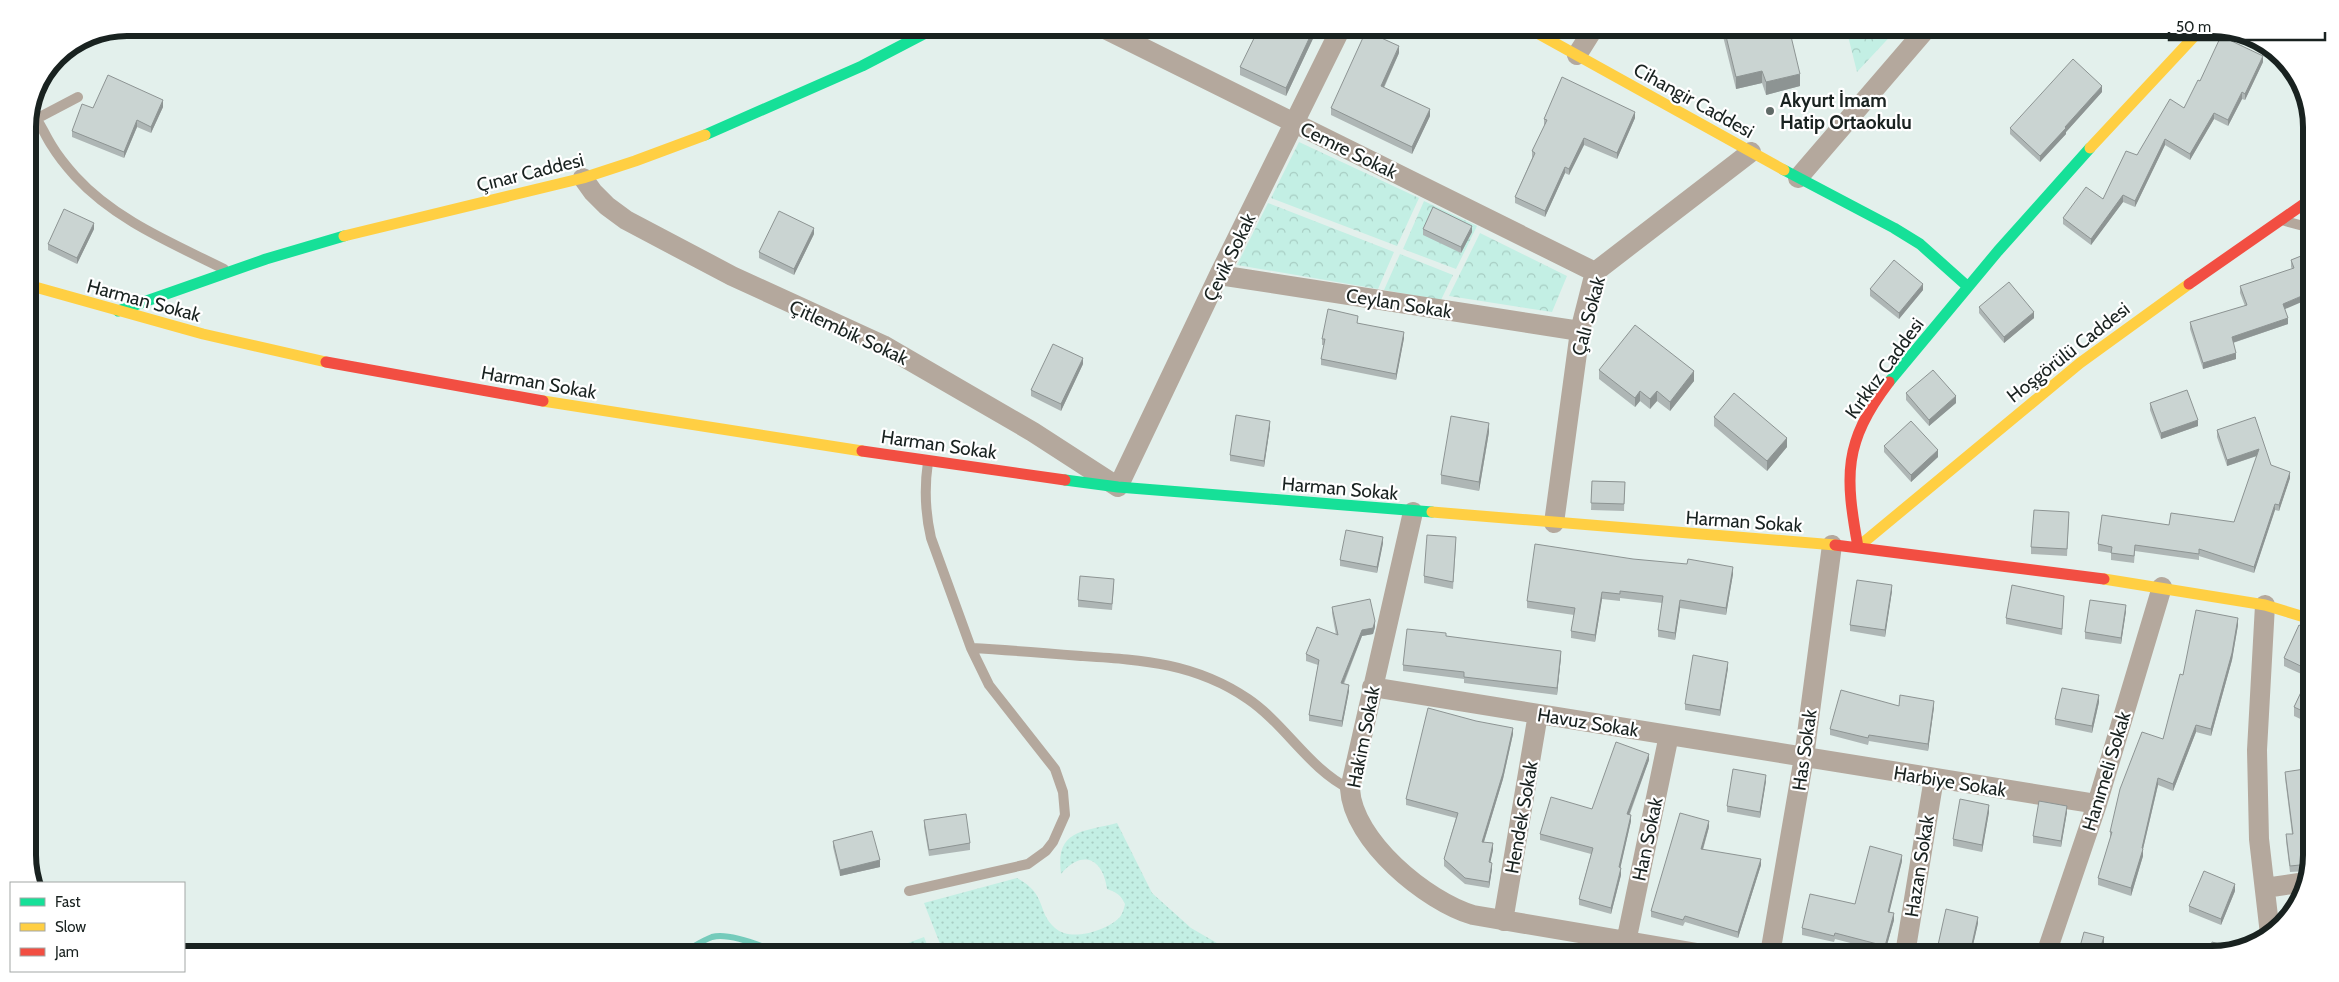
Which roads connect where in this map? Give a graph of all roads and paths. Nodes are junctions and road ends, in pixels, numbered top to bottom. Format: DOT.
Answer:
graph roads {
  1 [pos="922,36"];
  2 [pos="1119,36"];
  3 [pos="1337,36"];
  4 [pos="1543,36"];
  5 [pos="1589,36"];
  6 [pos="1920,36"];
  7 [pos="2194,36"];
  8 [pos="1577,54"];
  9 [pos="78,97"];
  10 [pos="38,118"];
  11 [pos="1296,124"];
  12 [pos="1751,152"];
  13 [pos="583,178"];
  14 [pos="1798,178"];
  15 [pos="2303,205"];
  16 [pos="2282,219"];
  17 [pos="2303,227"];
  18 [pos="1595,272"];
  19 [pos="231,273"];
  20 [pos="1219,275"];
  21 [pos="1967,286"];
  22 [pos="36,287"];
  23 [pos="118,311"];
  24 [pos="1580,330"];
  25 [pos="928,461"];
  26 [pos="1118,487"];
  27 [pos="1412,512"];
  28 [pos="1554,523"];
  29 [pos="1832,545"];
  30 [pos="1858,547"];
  31 [pos="2162,587"];
  32 [pos="2265,606"];
  33 [pos="2303,617"];
  34 [pos="971,648"];
  35 [pos="1372,687"];
  36 [pos="1538,714"];
  37 [pos="1669,735"];
  38 [pos="1804,757"];
  39 [pos="1934,778"];
  40 [pos="1350,789"];
  41 [pos="2097,804"];
  42 [pos="2298,883"];
  43 [pos="2265,888"];
  44 [pos="909,891"];
  45 [pos="1503,921"];
  46 [pos="2269,925"];
  47 [pos="1626,942"];
  48 [pos="1652,946"];
  49 [pos="1771,946"];
  50 [pos="1906,946"];
  51 [pos="2049,946"];
  1 -- 13 [label="street, Çınar Caddesi"];
  2 -- 11 [label="street, Cemre Sokak"];
  3 -- 11 [label="street, Çevik Sokak"];
  4 -- 8 [label="street, Cihangir Caddesi"];
  5 -- 8 [label="street"];
  6 -- 14 [label="street"];
  7 -- 21 [label="street, Kırkkız Caddesi"];
  8 -- 12 [label="street, Cihangir Caddesi"];
  9 -- 10 [label="lane"];
  10 -- 19 [label="lane"];
  11 -- 18 [label="street, Cemre Sokak"];
  11 -- 20 [label="street, Çevik Sokak"];
  12 -- 14 [label="street, Cihangir Caddesi"];
  12 -- 18 [label="street, Çalı Sokak"];
  13 -- 19 [label="street, Çınar Caddesi"];
  13 -- 26 [label="street, Çitlembik Sokak"];
  14 -- 21 [label="street, Cihangir Caddesi"];
  15 -- 16 [label="street, Hoşgörülü Caddesi"];
  16 -- 17 [label="lane"];
  16 -- 30 [label="street, Hoşgörülü Caddesi"];
  18 -- 24 [label="street, Çalı Sokak"];
  19 -- 23 [label="street, Çınar Caddesi"];
  20 -- 24 [label="street, Ceylan Sokak"];
  20 -- 26 [label="street, Çevik Sokak"];
  21 -- 30 [label="street, Kırkkız Caddesi"];
  22 -- 23 [label="street, Harman Sokak"];
  23 -- 25 [label="street, Harman Sokak"];
  24 -- 28 [label="street, Çalı Sokak"];
  25 -- 26 [label="street, Harman Sokak"];
  25 -- 34 [label="lane"];
  26 -- 27 [label="street, Harman Sokak"];
  27 -- 28 [label="street, Harman Sokak"];
  27 -- 35 [label="street, Hakim Sokak"];
  28 -- 29 [label="street, Harman Sokak"];
  29 -- 30 [label="street, Harman Sokak"];
  29 -- 38 [label="street, Has Sokak"];
  30 -- 31 [label="street"];
  31 -- 32 [label="street"];
  31 -- 41 [label="street, Hanımeli Sokak"];
  32 -- 33 [label="street"];
  32 -- 43 [label="street"];
  34 -- 40 [label="lane"];
  34 -- 44 [label="lane"];
  35 -- 36 [label="street, Havuz Sokak"];
  35 -- 40 [label="street, Hakim Sokak"];
  36 -- 37 [label="street, Havuz Sokak"];
  36 -- 45 [label="street, Hendek Sokak"];
  37 -- 38 [label="street, Havuz Sokak"];
  37 -- 47 [label="street, Han Sokak"];
  38 -- 39 [label="street, Harbiye Sokak"];
  38 -- 49 [label="street, Has Sokak"];
  39 -- 41 [label="street, Harbiye Sokak"];
  39 -- 50 [label="street, Hazan Sokak"];
  40 -- 45 [label="street, Hakim Sokak"];
  41 -- 51 [label="street, Hanımeli Sokak"];
  42 -- 43 [label="street"];
  43 -- 46 [label="street"];
  45 -- 47 [label="street, Hakim Sokak"];
  47 -- 48 [label="street, Hakim Sokak"];
}
